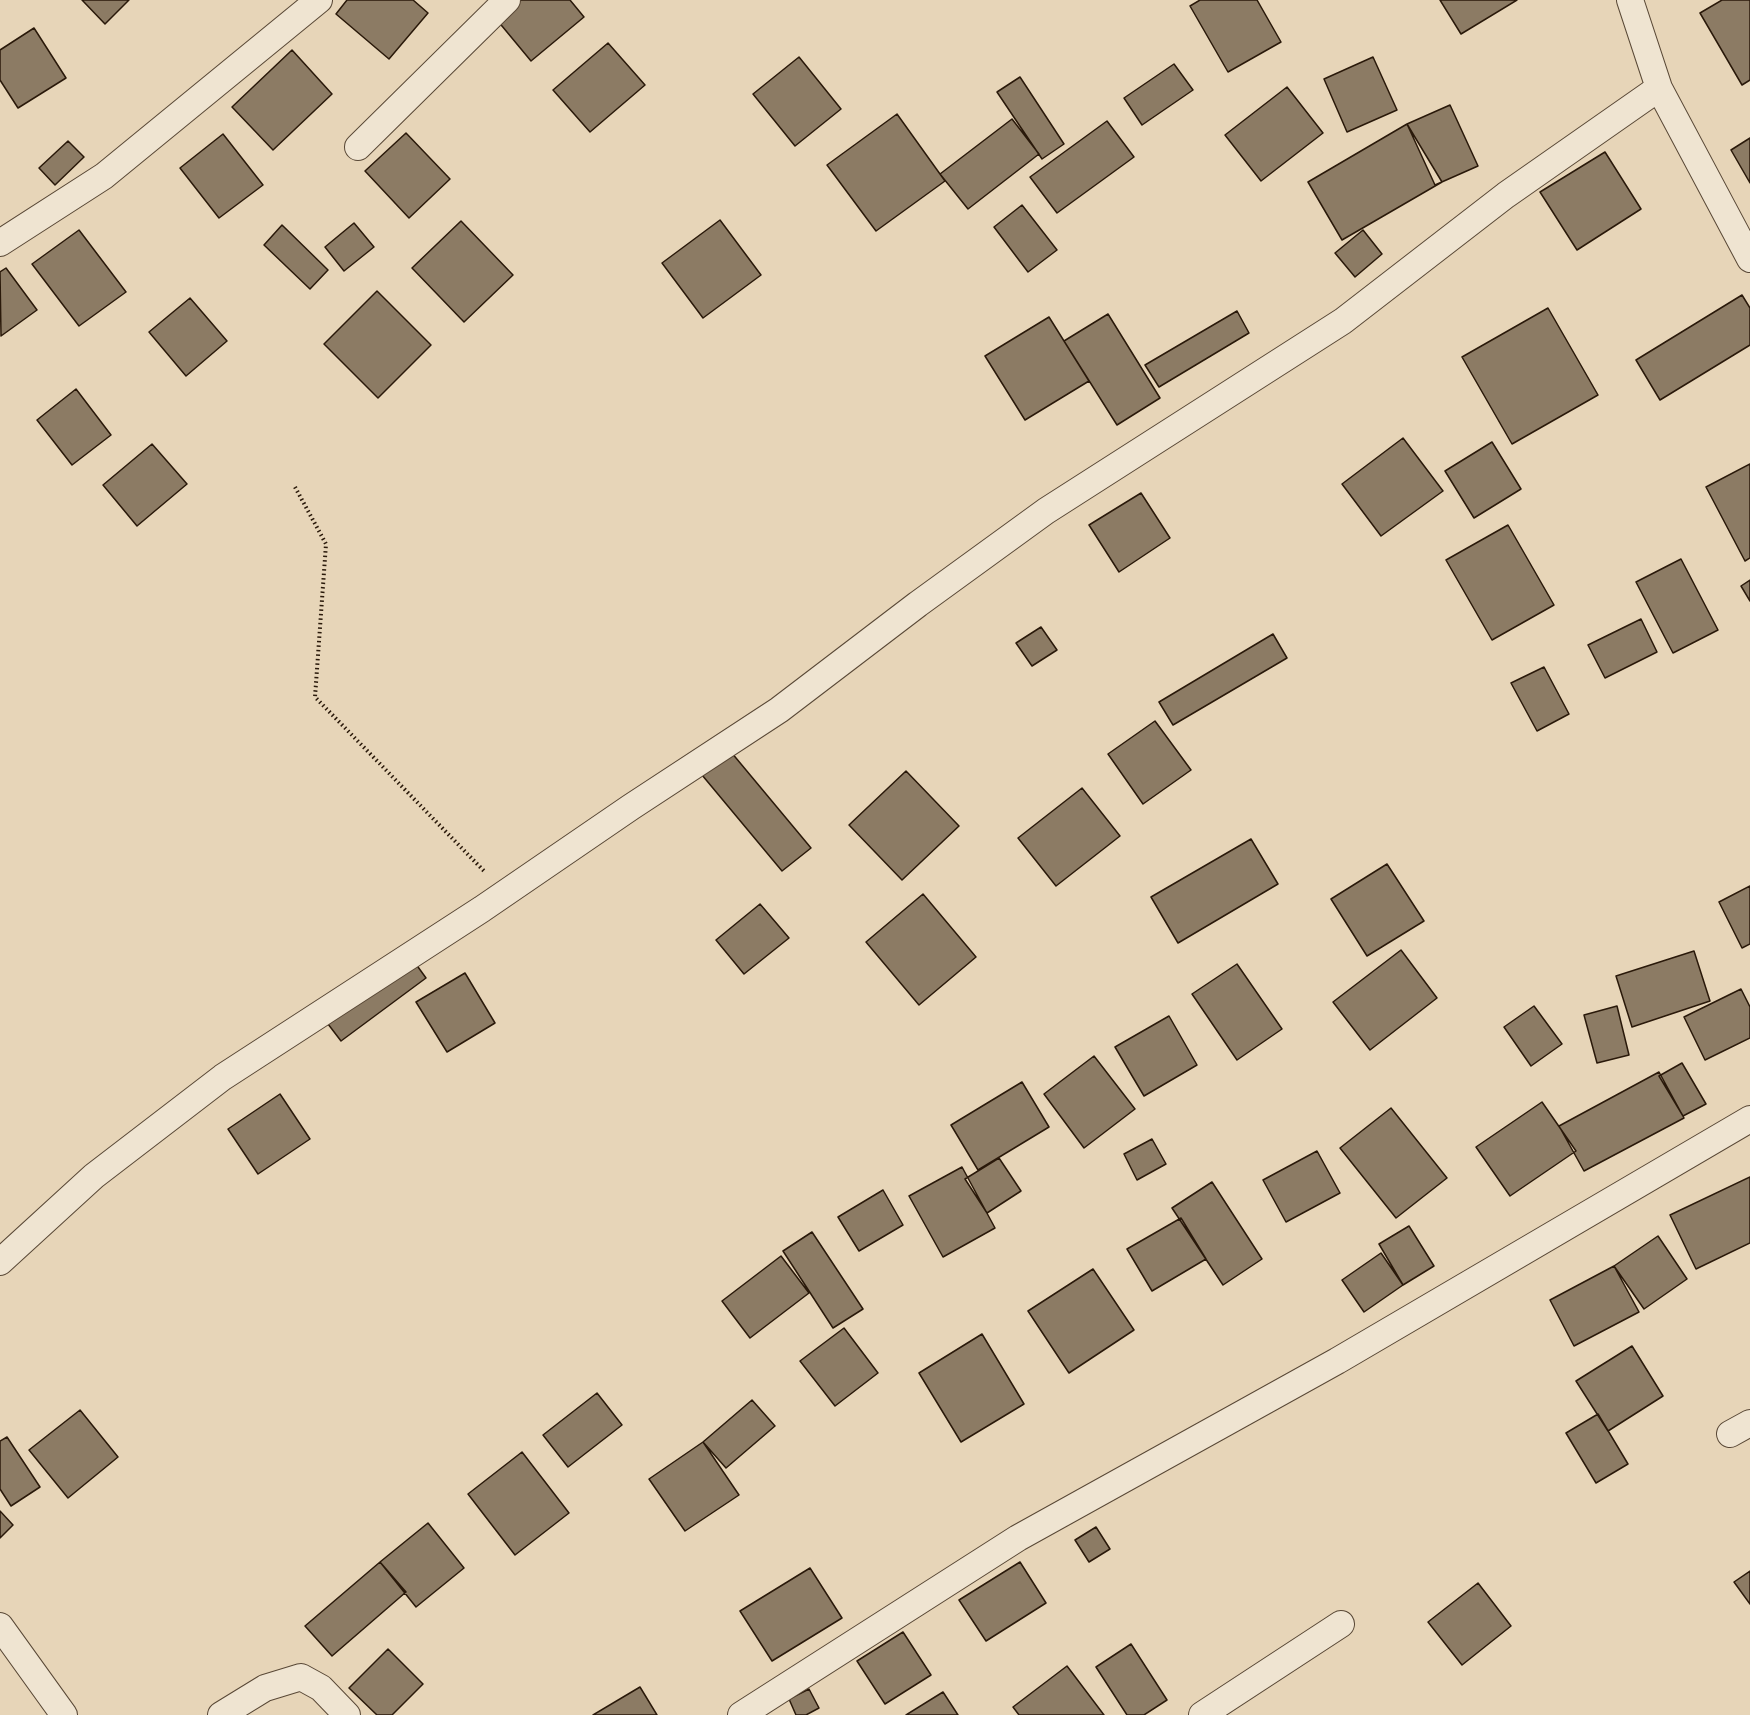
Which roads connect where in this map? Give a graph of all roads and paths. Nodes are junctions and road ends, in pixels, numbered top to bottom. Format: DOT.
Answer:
graph roads {
  1 [pos="319,0"];
  2 [pos="507,0"];
  3 [pos="1630,0"];
  4 [pos="1659,88"];
  5 [pos="358,147"];
  6 [pos="0,243"];
  7 [pos="1750,259"];
  8 [pos="295,487"];
  9 [pos="505,893"];
  10 [pos="1750,1119"];
  11 [pos="0,1262"];
  12 [pos="1341,1624"];
  13 [pos="0,1626"];
  14 [pos="63,1715"];
  15 [pos="221,1715"];
  16 [pos="347,1715"];
  17 [pos="741,1715"];
  18 [pos="1202,1715"];
  1 -- 6 [label="street"];
  2 -- 5 [label="street"];
  3 -- 4 [label="street"];
  4 -- 7 [label="street"];
  4 -- 9 [label="street"];
  8 -- 9 [label="path"];
  9 -- 11 [label="street"];
  10 -- 17 [label="street"];
  12 -- 18 [label="street"];
  13 -- 14 [label="street"];
  15 -- 16 [label="street"];
}
